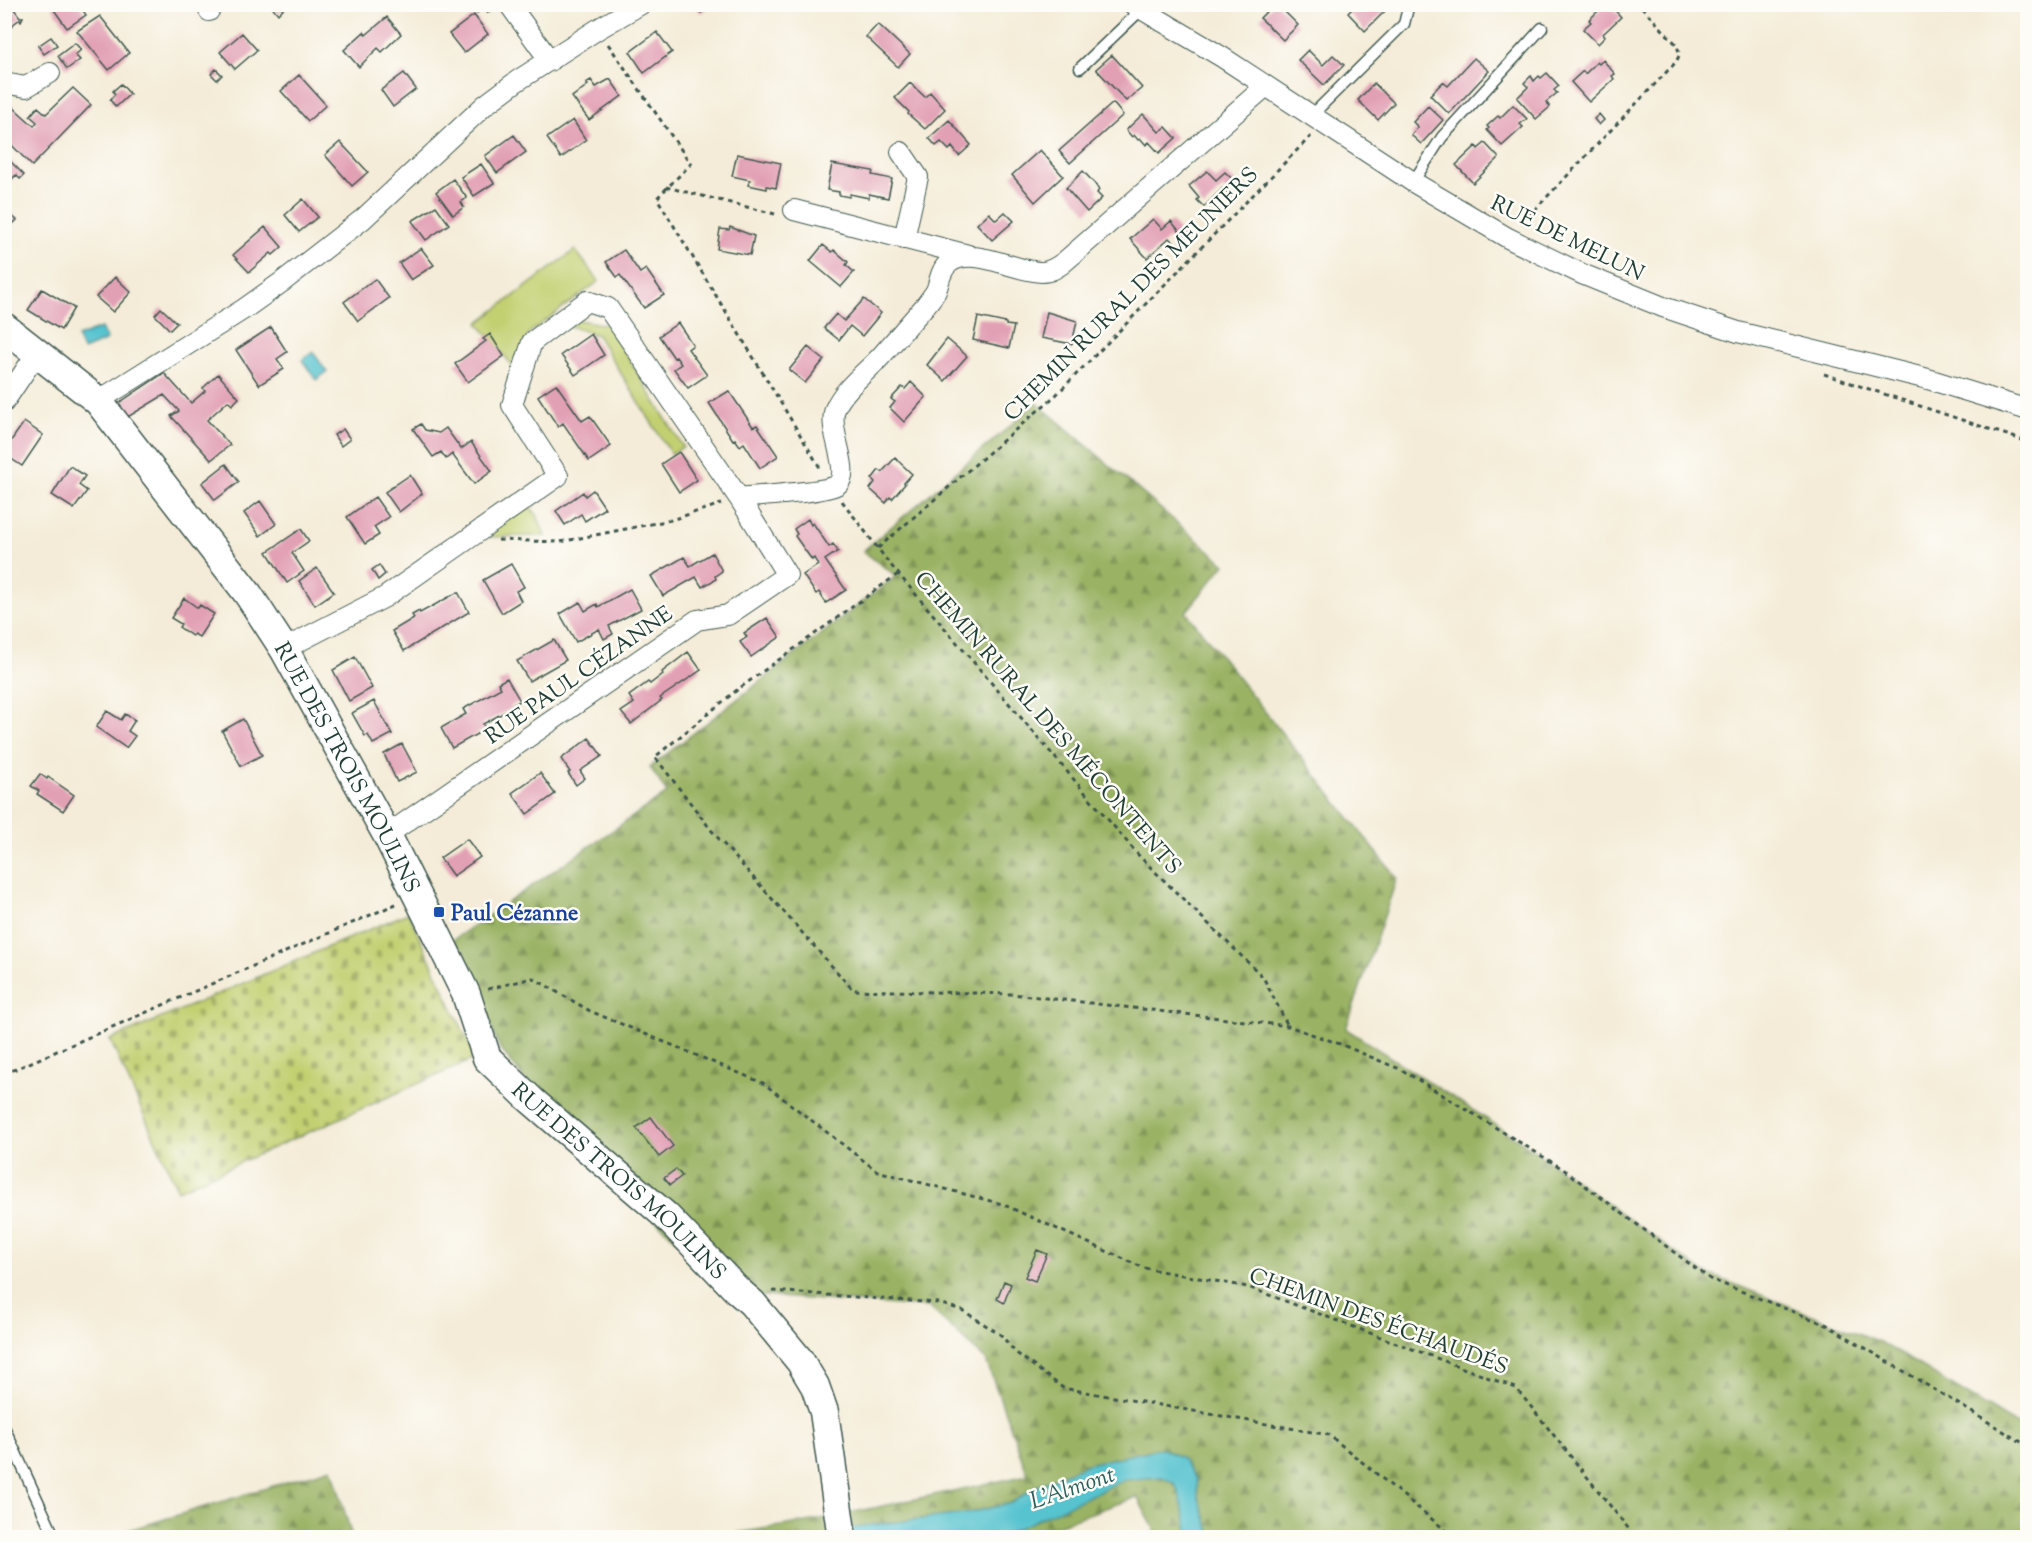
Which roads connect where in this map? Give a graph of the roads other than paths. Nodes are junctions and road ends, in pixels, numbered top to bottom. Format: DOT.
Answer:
graph roads {
  1 [pos="509,4"];
  2 [pos="641,4"];
  3 [pos="1409,4"];
  4 [pos="1144,7"];
  5 [pos="1542,28"];
  6 [pos="550,61"];
  7 [pos="1080,68"];
  8 [pos="50,73"];
  9 [pos="4,82"];
  10 [pos="1266,86"];
  11 [pos="1317,119"];
  12 [pos="901,152"];
  13 [pos="1413,182"];
  14 [pos="794,210"];
  15 [pos="904,239"];
  16 [pos="968,255"];
  17 [pos="4,327"];
  18 [pos="38,353"];
  19 [pos="98,401"];
  20 [pos="4,402"];
  21 [pos="2028,410"];
  22 [pos="740,498"];
  23 [pos="284,649"];
  24 [pos="387,835"];
  25 [pos="4,1427"];
  26 [pos="840,1528"];
  27 [pos="55,1538"];
  1 -- 6 [label="street"];
  2 -- 6 [label="street"];
  3 -- 11 [label="lane"];
  4 -- 7 [label="lane"];
  4 -- 10 [label="street, RUE DE MELUN"];
  5 -- 13 [label="lane"];
  6 -- 19 [label="street"];
  8 -- 9 [label="street"];
  10 -- 11 [label="street, RUE DE MELUN"];
  10 -- 16 [label="street"];
  11 -- 13 [label="street, RUE DE MELUN"];
  12 -- 15 [label="street"];
  13 -- 21 [label="street, RUE DE MELUN"];
  14 -- 15 [label="street"];
  15 -- 16 [label="street"];
  16 -- 22 [label="street"];
  17 -- 18 [label="street, RUE DES TROIS MOULINS"];
  18 -- 19 [label="street, RUE DES TROIS MOULINS"];
  18 -- 20 [label="street"];
  19 -- 23 [label="street, RUE DES TROIS MOULINS"];
  22 -- 23 [label="street"];
  22 -- 24 [label="street, RUE PAUL CÉZANNE"];
  23 -- 24 [label="street, RUE DES TROIS MOULINS"];
  24 -- 26 [label="street, RUE DES TROIS MOULINS"];
  25 -- 27 [label="lane"];
}
